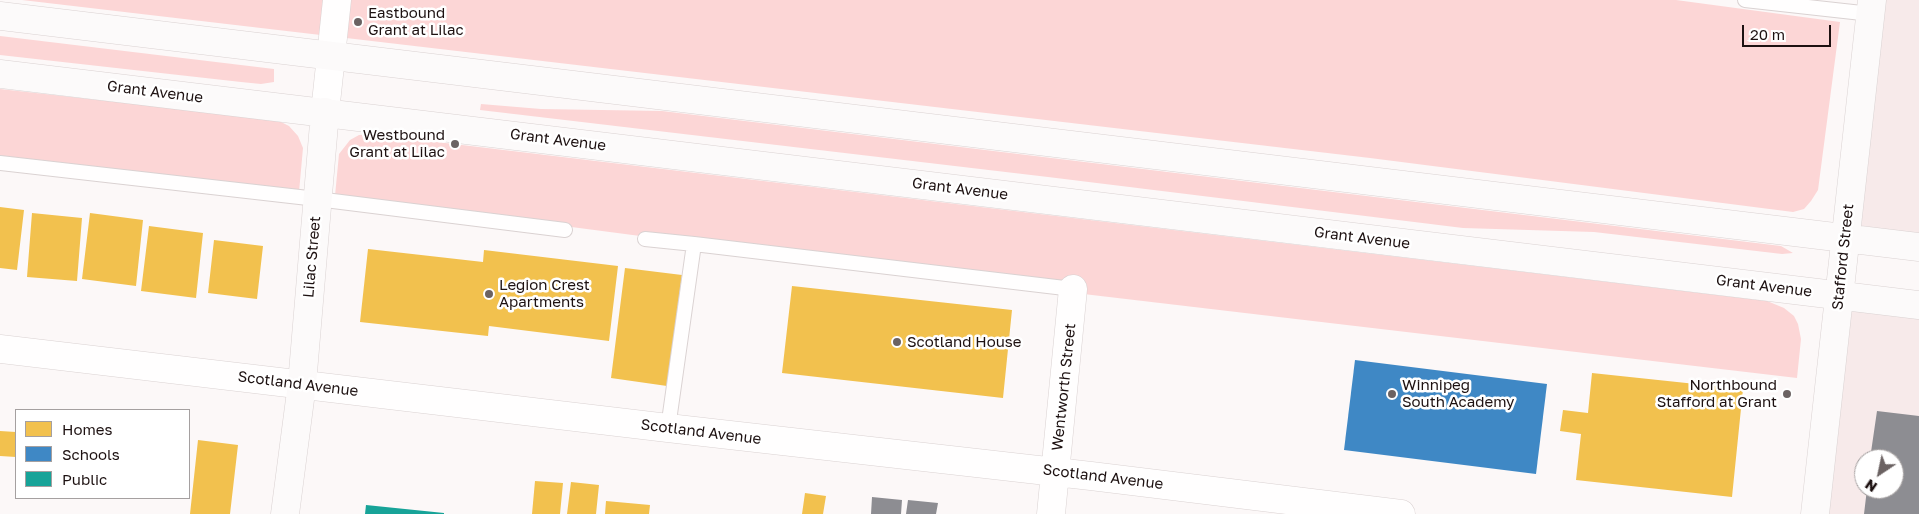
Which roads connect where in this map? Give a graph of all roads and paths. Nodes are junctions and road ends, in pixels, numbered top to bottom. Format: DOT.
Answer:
graph roads {
  1 [pos="337,0"];
  2 [pos="1745,0"];
  3 [pos="1871,7"];
  4 [pos="0,16"];
  5 [pos="330,54"];
  6 [pos="0,74"];
  7 [pos="325,112"];
  8 [pos="0,163"];
  9 [pos="317,199"];
  10 [pos="565,230"];
  11 [pos="1845,238"];
  12 [pos="645,239"];
  13 [pos="694,244"];
  14 [pos="1919,246"];
  15 [pos="1073,289"];
  16 [pos="1839,295"];
  17 [pos="1919,305"];
  18 [pos="0,349"];
  19 [pos="302,384"];
  20 [pos="668,428"];
  21 [pos="1055,472"];
  22 [pos="285,514"];
  23 [pos="1051,514"];
  24 [pos="1401,514"];
  25 [pos="1814,514"];
  1 -- 5 [label="street, Lilac Street"];
  2 -- 3 [label="lane"];
  3 -- 11 [label="main road, Stafford Street"];
  4 -- 5 [label="main road"];
  5 -- 7 [label="street, Lilac Street"];
  5 -- 11 [label="main road"];
  6 -- 7 [label="main road, Grant Avenue"];
  7 -- 9 [label="main road, Lilac Street"];
  7 -- 16 [label="main road, Grant Avenue"];
  8 -- 9 [label="lane"];
  9 -- 10 [label="lane"];
  9 -- 19 [label="main road, Lilac Street"];
  11 -- 14 [label="main road"];
  11 -- 16 [label="main road, Stafford Street"];
  12 -- 13 [label="lane"];
  13 -- 15 [label="lane"];
  13 -- 20 [label="lane"];
  15 -- 21 [label="street, Wentworth Street"];
  16 -- 17 [label="main road, Grant Avenue"];
  16 -- 25 [label="main road, Stafford Street"];
  18 -- 19 [label="street, Scotland Avenue"];
  19 -- 20 [label="street, Scotland Avenue"];
  19 -- 22 [label="main road, Lilac Street"];
  20 -- 21 [label="street, Scotland Avenue"];
  21 -- 23 [label="street, Wentworth Street"];
  21 -- 24 [label="street, Scotland Avenue"];
}
